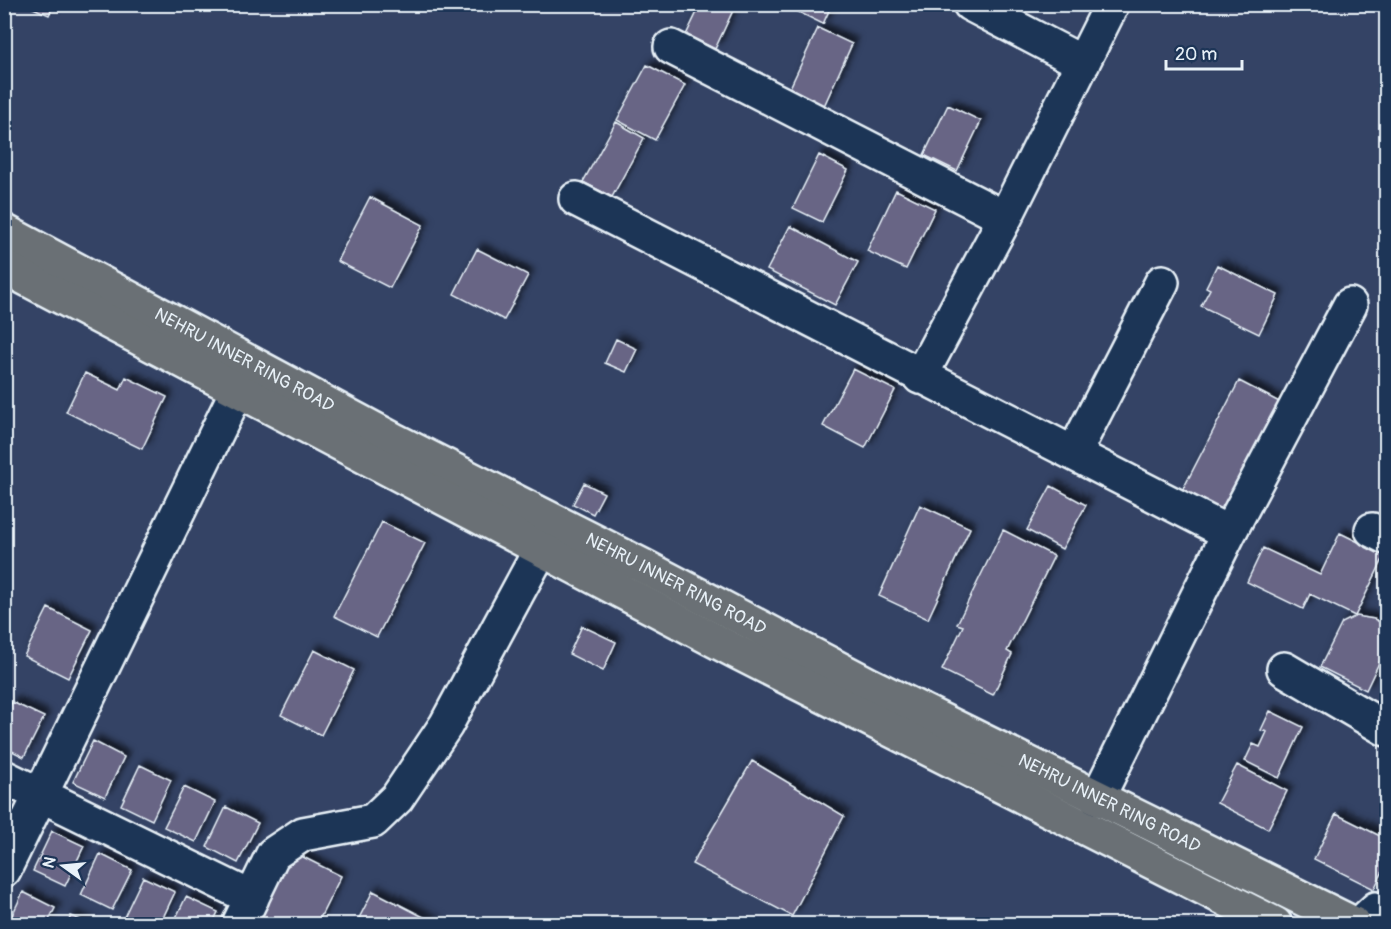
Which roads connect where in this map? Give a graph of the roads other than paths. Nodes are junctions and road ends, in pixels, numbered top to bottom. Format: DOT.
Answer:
graph roads {
  1 [pos="970,4"];
  2 [pos="1112,4"];
  3 [pos="671,48"];
  4 [pos="1083,63"];
  5 [pos="576,199"];
  6 [pos="1005,218"];
  7 [pos="4,231"];
  8 [pos="4,267"];
  9 [pos="1162,282"];
  10 [pos="1350,305"];
  11 [pos="920,377"];
  12 [pos="237,391"];
  13 [pos="1074,453"];
  14 [pos="1229,533"];
  15 [pos="542,549"];
  16 [pos="1284,669"];
  17 [pos="1386,729"];
  18 [pos="4,777"];
  19 [pos="43,795"];
  20 [pos="1097,799"];
  21 [pos="1237,867"];
  22 [pos="4,870"];
  23 [pos="1221,897"];
  24 [pos="245,911"];
  25 [pos="1386,912"];
  26 [pos="1386,918"];
  27 [pos="1275,924"];
  28 [pos="1354,924"];
  29 [pos="1360,924"];
  30 [pos="1383,924"];
  1 -- 4 [label="street"];
  2 -- 4 [label="street"];
  3 -- 6 [label="street"];
  4 -- 6 [label="street"];
  5 -- 11 [label="street"];
  6 -- 11 [label="street"];
  7 -- 20 [label="main road, NEHRU INNER RING ROAD"];
  8 -- 12 [label="main road, NEHRU INNER RING ROAD"];
  9 -- 13 [label="street"];
  10 -- 14 [label="street"];
  11 -- 13 [label="street"];
  12 -- 15 [label="main road, NEHRU INNER RING ROAD"];
  12 -- 19 [label="street"];
  13 -- 14 [label="street"];
  14 -- 20 [label="street"];
  15 -- 23 [label="main road, NEHRU INNER RING ROAD"];
  15 -- 24 [label="street"];
  16 -- 17 [label="street"];
  18 -- 19 [label="street"];
  19 -- 22 [label="street"];
  19 -- 24 [label="street"];
  20 -- 21 [label="main road, NEHRU INNER RING ROAD"];
  21 -- 23 [label="main road"];
  21 -- 28 [label="main road, NEHRU INNER RING ROAD"];
  23 -- 27 [label="main road, NEHRU INNER RING ROAD"];
  25 -- 29 [label="street"];
  26 -- 30 [label="street"];
}
